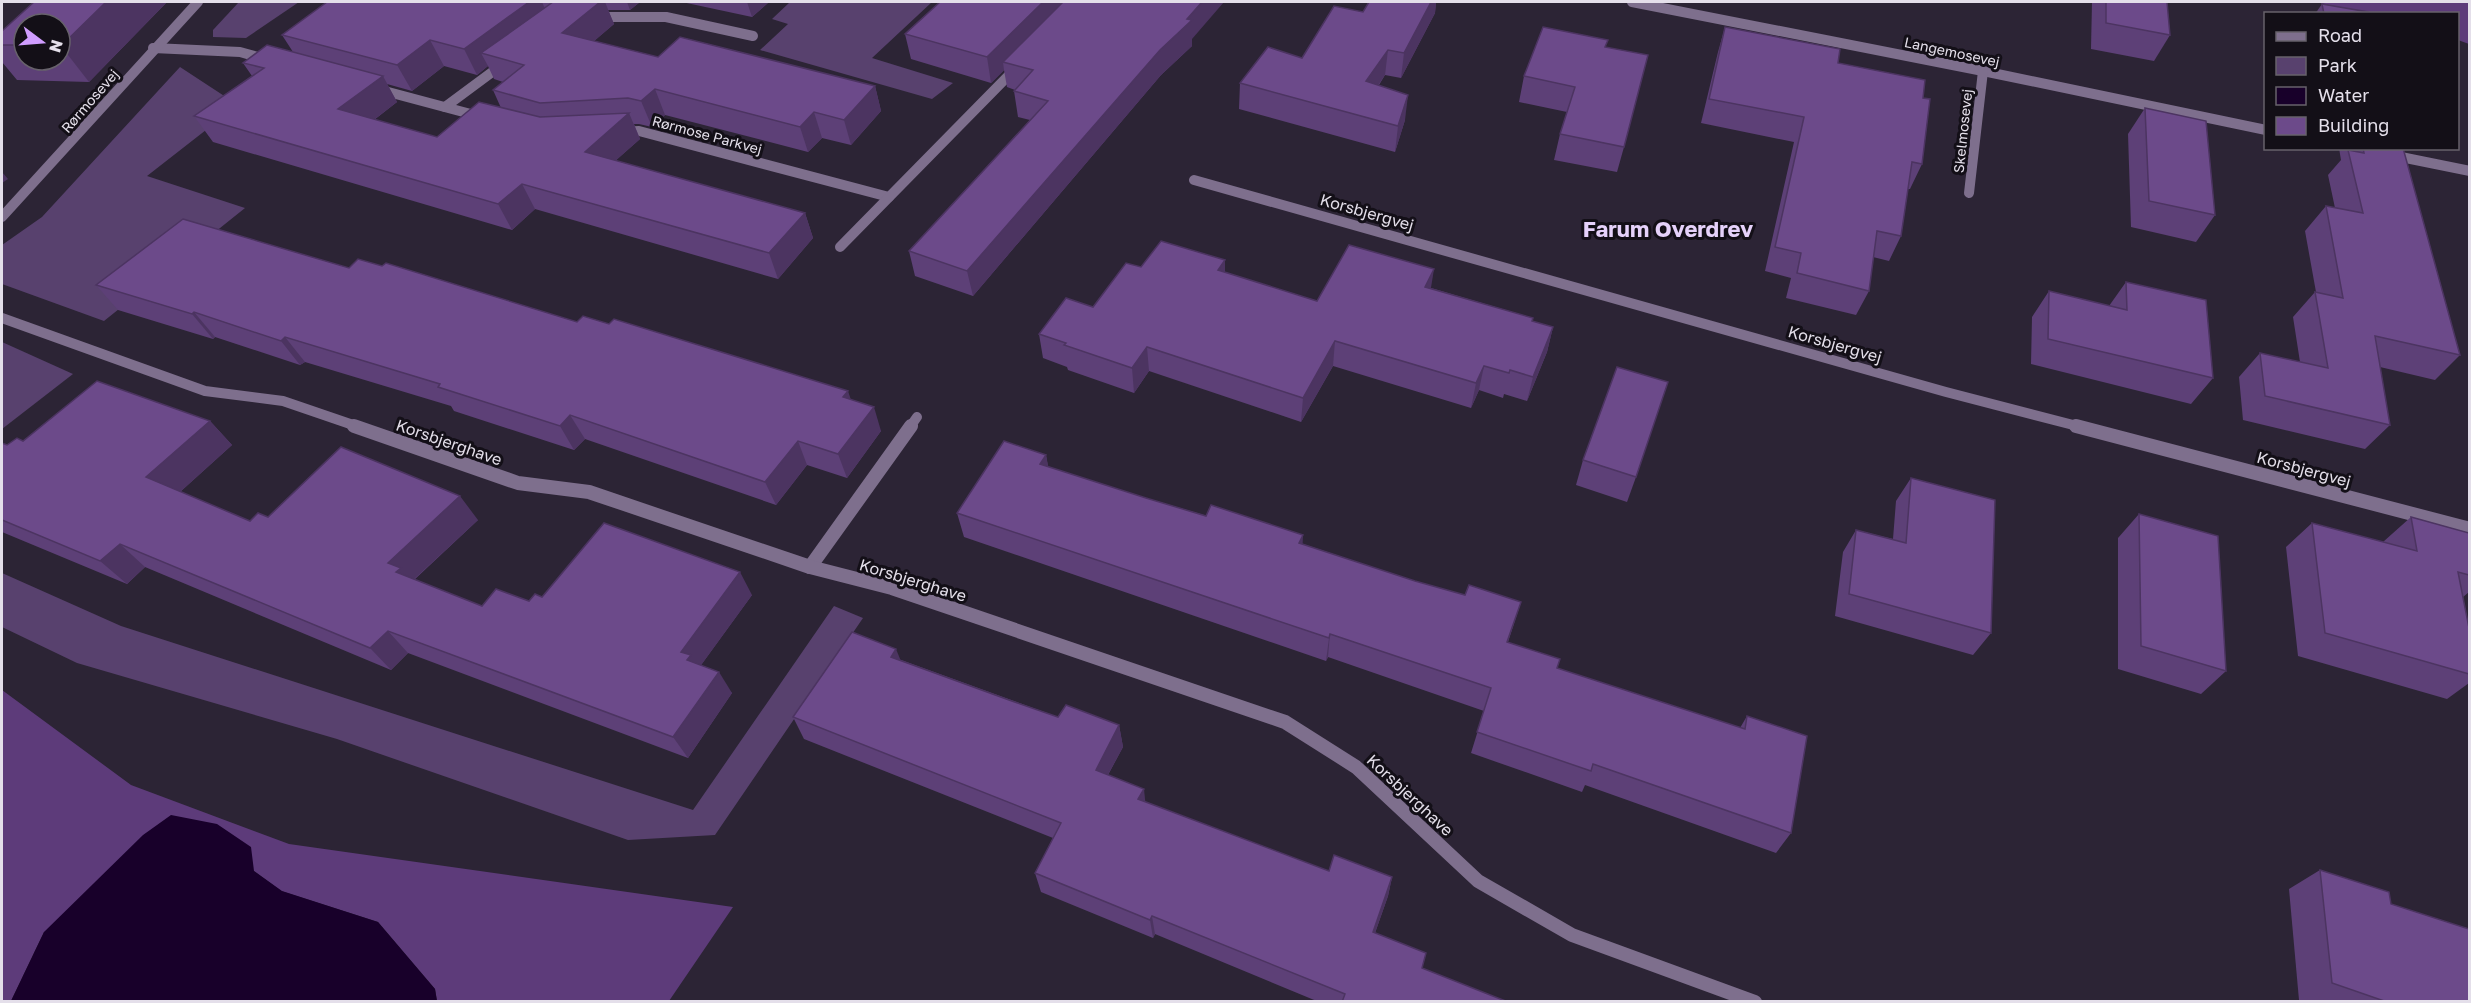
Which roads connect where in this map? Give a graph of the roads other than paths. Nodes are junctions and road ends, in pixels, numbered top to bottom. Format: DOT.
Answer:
graph roads {
  1 [pos="198,2"];
  2 [pos="1632,2"];
  3 [pos="588,17"];
  4 [pos="753,36"];
  5 [pos="153,48"];
  6 [pos="512,57"];
  7 [pos="274,61"];
  8 [pos="1022,61"];
  9 [pos="1983,71"];
  10 [pos="365,86"];
  11 [pos="445,107"];
  12 [pos="488,119"];
  13 [pos="2264,130"];
  14 [pos="606,133"];
  15 [pos="2380,153"];
  16 [pos="2469,171"];
  17 [pos="1194,180"];
  18 [pos="1969,193"];
  19 [pos="889,196"];
  20 [pos="2,217"];
  21 [pos="840,247"];
  22 [pos="2,318"];
  23 [pos="917,417"];
  24 [pos="2469,529"];
  25 [pos="810,567"];
  26 [pos="1755,1002"];
  1 -- 5 [label="street, Rørmosevej"];
  2 -- 9 [label="street, Langemosevej"];
  3 -- 4 [label="street"];
  5 -- 7 [label="street"];
  5 -- 20 [label="street, Rørmosevej"];
  6 -- 11 [label="street"];
  8 -- 19 [label="street"];
  9 -- 13 [label="street, Langemosevej"];
  9 -- 18 [label="street, Skelmosevej"];
  10 -- 11 [label="street"];
  11 -- 12 [label="street"];
  14 -- 19 [label="street, Rørmose Parkvej"];
  15 -- 16 [label="street"];
  17 -- 24 [label="street, Korsbjergvej"];
  19 -- 21 [label="street"];
  22 -- 25 [label="street, Korsbjerghave"];
  23 -- 25 [label="street"];
  25 -- 26 [label="street, Korsbjerghave"];
}
